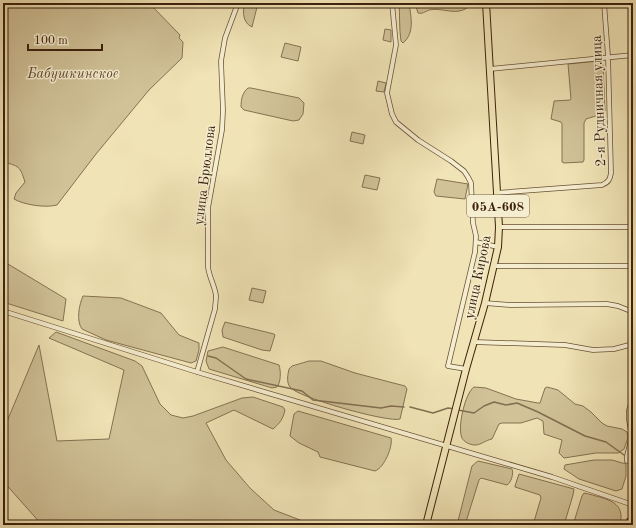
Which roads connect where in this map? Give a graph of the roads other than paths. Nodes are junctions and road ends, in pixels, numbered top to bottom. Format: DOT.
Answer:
graph roads {
  1 [pos="238,3"];
  2 [pos="392,3"];
  3 [pos="486,3"];
  4 [pos="604,3"];
  5 [pos="633,55"];
  6 [pos="608,56"];
  7 [pos="490,69"];
  8 [pos="496,193"];
  9 [pos="499,227"];
  10 [pos="633,228"];
  11 [pos="476,242"];
  12 [pos="498,247"];
  13 [pos="494,266"];
  14 [pos="633,266"];
  15 [pos="485,303"];
  16 [pos="3,311"];
  17 [pos="633,312"];
  18 [pos="474,342"];
  19 [pos="633,344"];
  20 [pos="466,369"];
  21 [pos="197,372"];
  22 [pos="633,398"];
  23 [pos="447,446"];
  24 [pos="627,461"];
  25 [pos="633,505"];
  26 [pos="426,525"];
  1 -- 21 [label="street, улица Брюллова"];
  2 -- 11 [label="street"];
  3 -- 7 [label="main road, улица Кирова / 05А-608"];
  4 -- 6 [label="street, 2-я Рудничная улица"];
  5 -- 6 [label="street"];
  6 -- 7 [label="street"];
  6 -- 8 [label="street, 2-я Рудничная улица"];
  7 -- 8 [label="main road, улица Кирова / 05А-608"];
  8 -- 9 [label="main road, улица Кирова / 05А-608"];
  9 -- 10 [label="street"];
  9 -- 12 [label="main road, улица Кирова / 05А-608"];
  11 -- 12 [label="street"];
  11 -- 20 [label="street"];
  12 -- 13 [label="main road, улица Кирова / 05А-608"];
  13 -- 14 [label="street"];
  13 -- 15 [label="main road, улица Кирова / 05А-608"];
  15 -- 17 [label="street"];
  15 -- 18 [label="main road, улица Кирова / 05А-608"];
  16 -- 21 [label="street"];
  18 -- 19 [label="street"];
  18 -- 20 [label="main road, улица Кирова / 05А-608"];
  20 -- 23 [label="main road, улица Кирова / 05А-608"];
  21 -- 23 [label="street"];
  22 -- 24 [label="street"];
  23 -- 25 [label="street"];
  23 -- 26 [label="main road, улица Кирова / 05А-608"];
}
